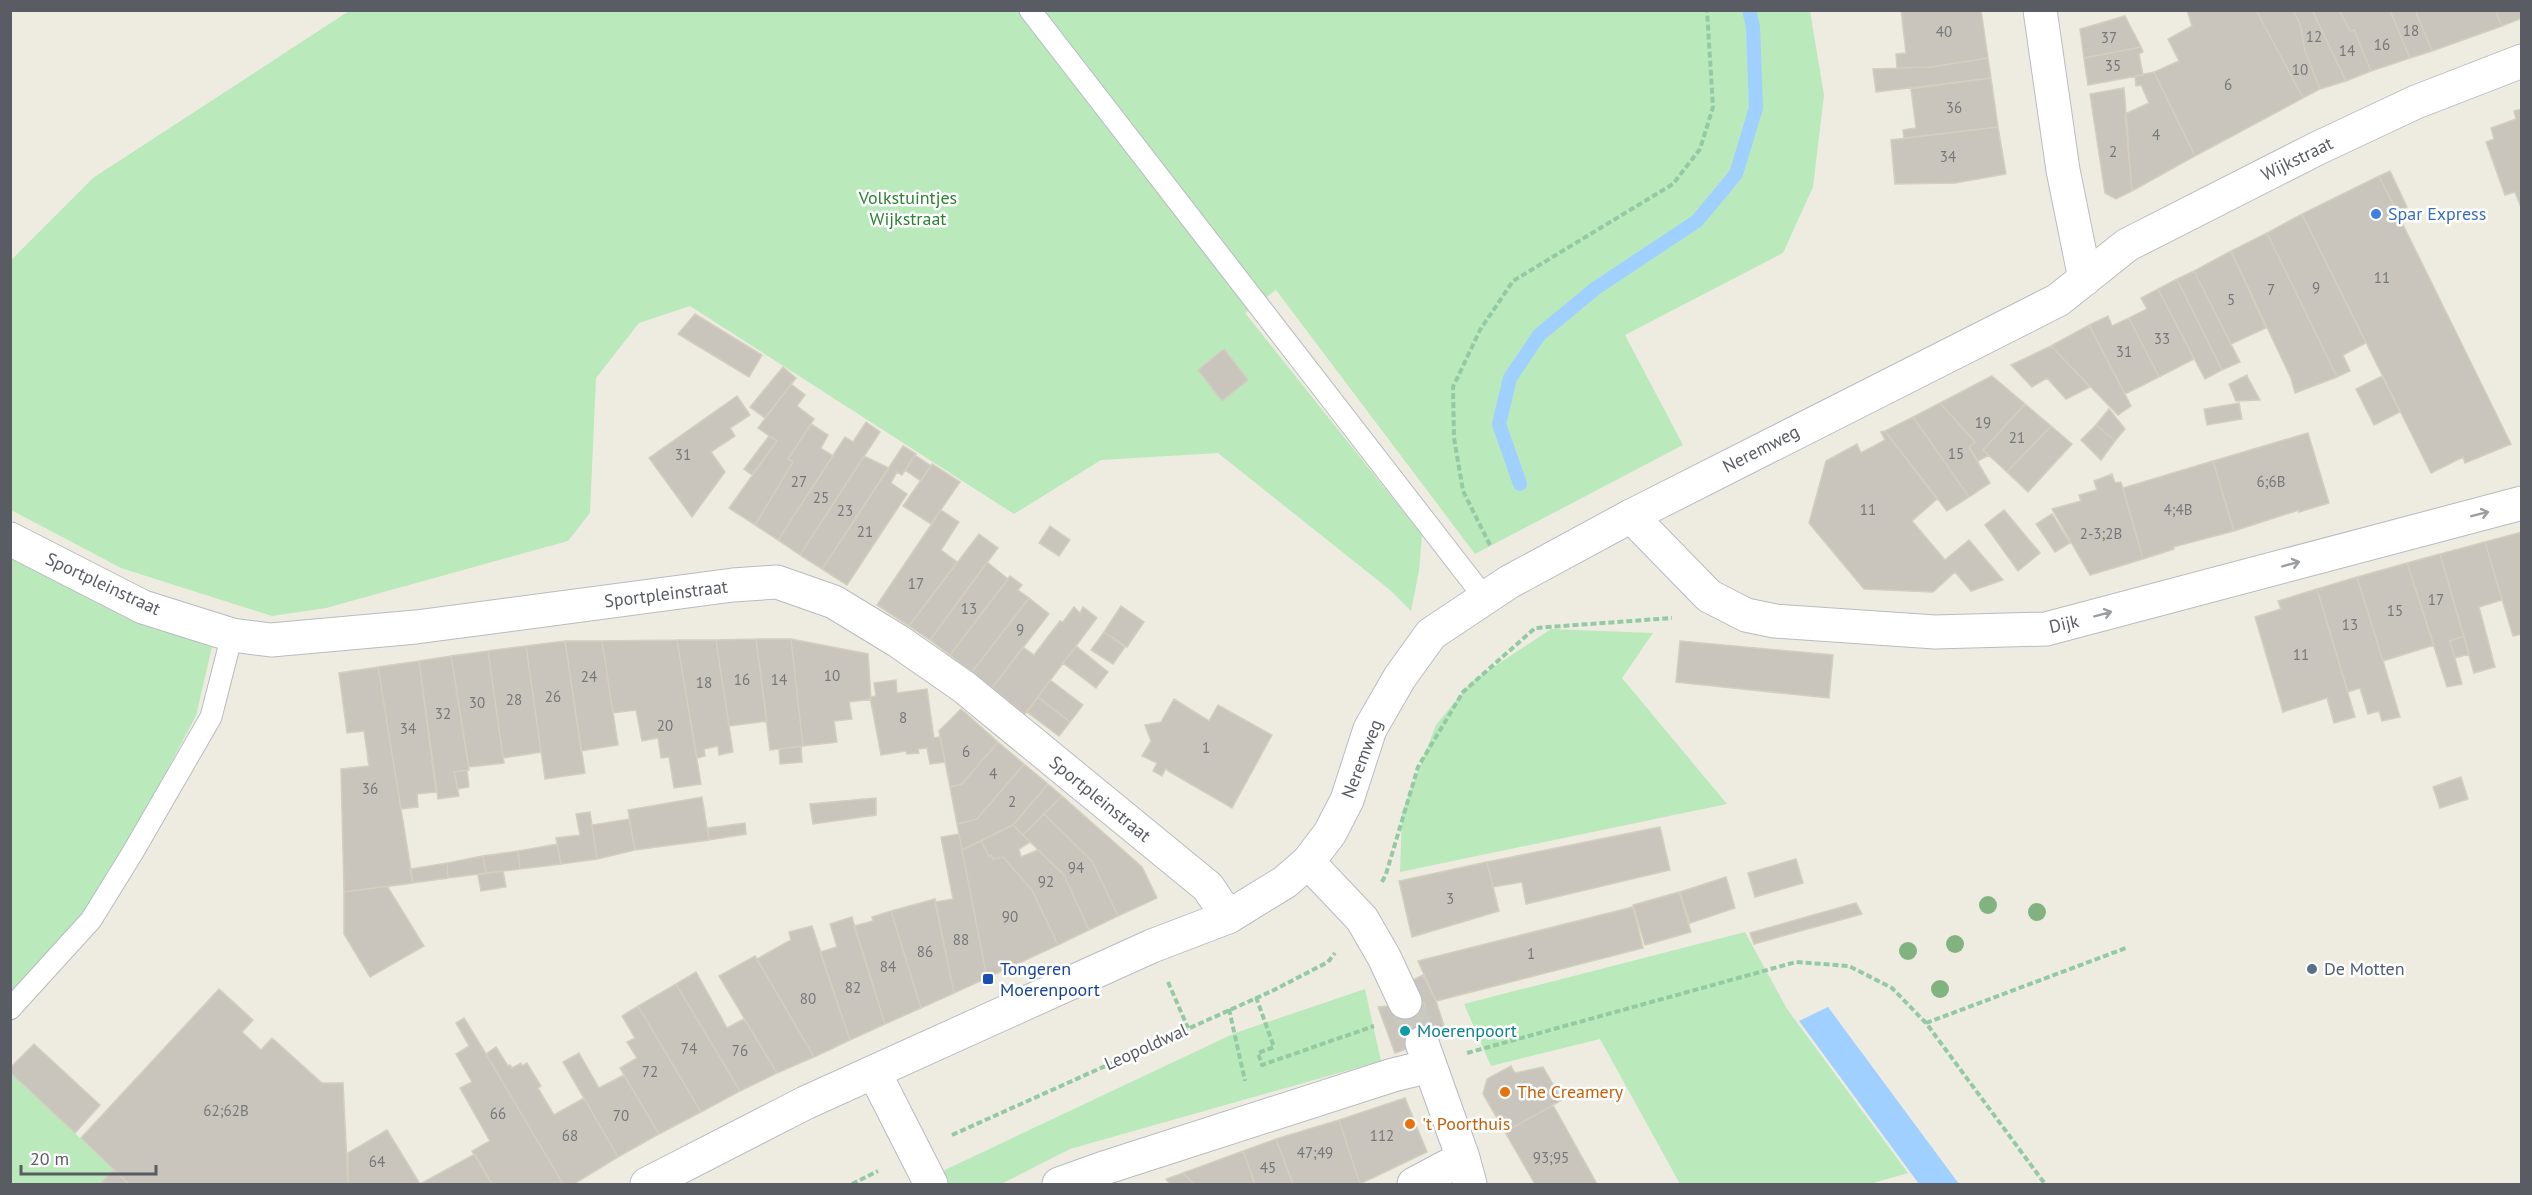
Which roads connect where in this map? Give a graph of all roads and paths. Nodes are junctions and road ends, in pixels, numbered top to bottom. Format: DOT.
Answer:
graph roads {
  1 [pos="1030,10"];
  2 [pos="1707,10"];
  3 [pos="2040,10"];
  4 [pos="2522,61"];
  5 [pos="2085,279"];
  6 [pos="2522,503"];
  7 [pos="1631,516"];
  8 [pos="10,539"];
  9 [pos="1497,589"];
  10 [pos="1708,596"];
  11 [pos="232,635"];
  12 [pos="1308,862"];
  13 [pos="1228,917"];
  14 [pos="1362,918"];
  15 [pos="1152,946"];
  16 [pos="2126,948"];
  17 [pos="1256,997"];
  18 [pos="1405,1002"];
  19 [pos="1229,1009"];
  20 [pos="10,1010"];
  21 [pos="1926,1023"];
  22 [pos="1188,1028"];
  23 [pos="1359,1032"];
  24 [pos="1426,1055"];
  25 [pos="874,1072"];
  26 [pos="1249,1122"];
  27 [pos="914,1153"];
  28 [pos="1467,1171"];
  29 [pos="647,1185"];
  30 [pos="852,1185"];
  31 [pos="931,1185"];
  32 [pos="1059,1185"];
  33 [pos="1414,1185"];
  34 [pos="2045,1185"];
  1 -- 9 [label="lane"];
  2 -- 9 [label="path"];
  3 -- 5 [label="street"];
  4 -- 5 [label="street, Wijkstraat"];
  5 -- 7 [label="street, Neremweg"];
  10 -- 6 [label="street, Dijk, one-way"];
  7 -- 9 [label="street, Neremweg"];
  7 -- 10 [label="street, Dijk"];
  8 -- 11 [label="street, Sportpleinstraat"];
  9 -- 12 [label="street, Neremweg"];
  10 -- 14 [label="path, Leopoldwal"];
  11 -- 13 [label="street, Sportpleinstraat"];
  11 -- 20 [label="lane"];
  12 -- 13 [label="street"];
  12 -- 14 [label="street"];
  13 -- 15 [label="street"];
  14 -- 17 [label="path, Leopoldwal"];
  14 -- 18 [label="street"];
  15 -- 22 [label="path"];
  15 -- 25 [label="street"];
  16 -- 21 [label="path"];
  17 -- 19 [label="path, Leopoldwal"];
  17 -- 23 [label="path"];
  19 -- 22 [label="path, Leopoldwal"];
  19 -- 26 [label="path"];
  21 -- 24 [label="path"];
  21 -- 34 [label="path"];
  22 -- 27 [label="path, Leopoldwal"];
  24 -- 26 [label="street"];
  24 -- 28 [label="street"];
  25 -- 27 [label="street"];
  25 -- 29 [label="street"];
  26 -- 32 [label="street"];
  27 -- 30 [label="path, Leopoldwal"];
  27 -- 31 [label="street"];
  28 -- 33 [label="street"];
}
